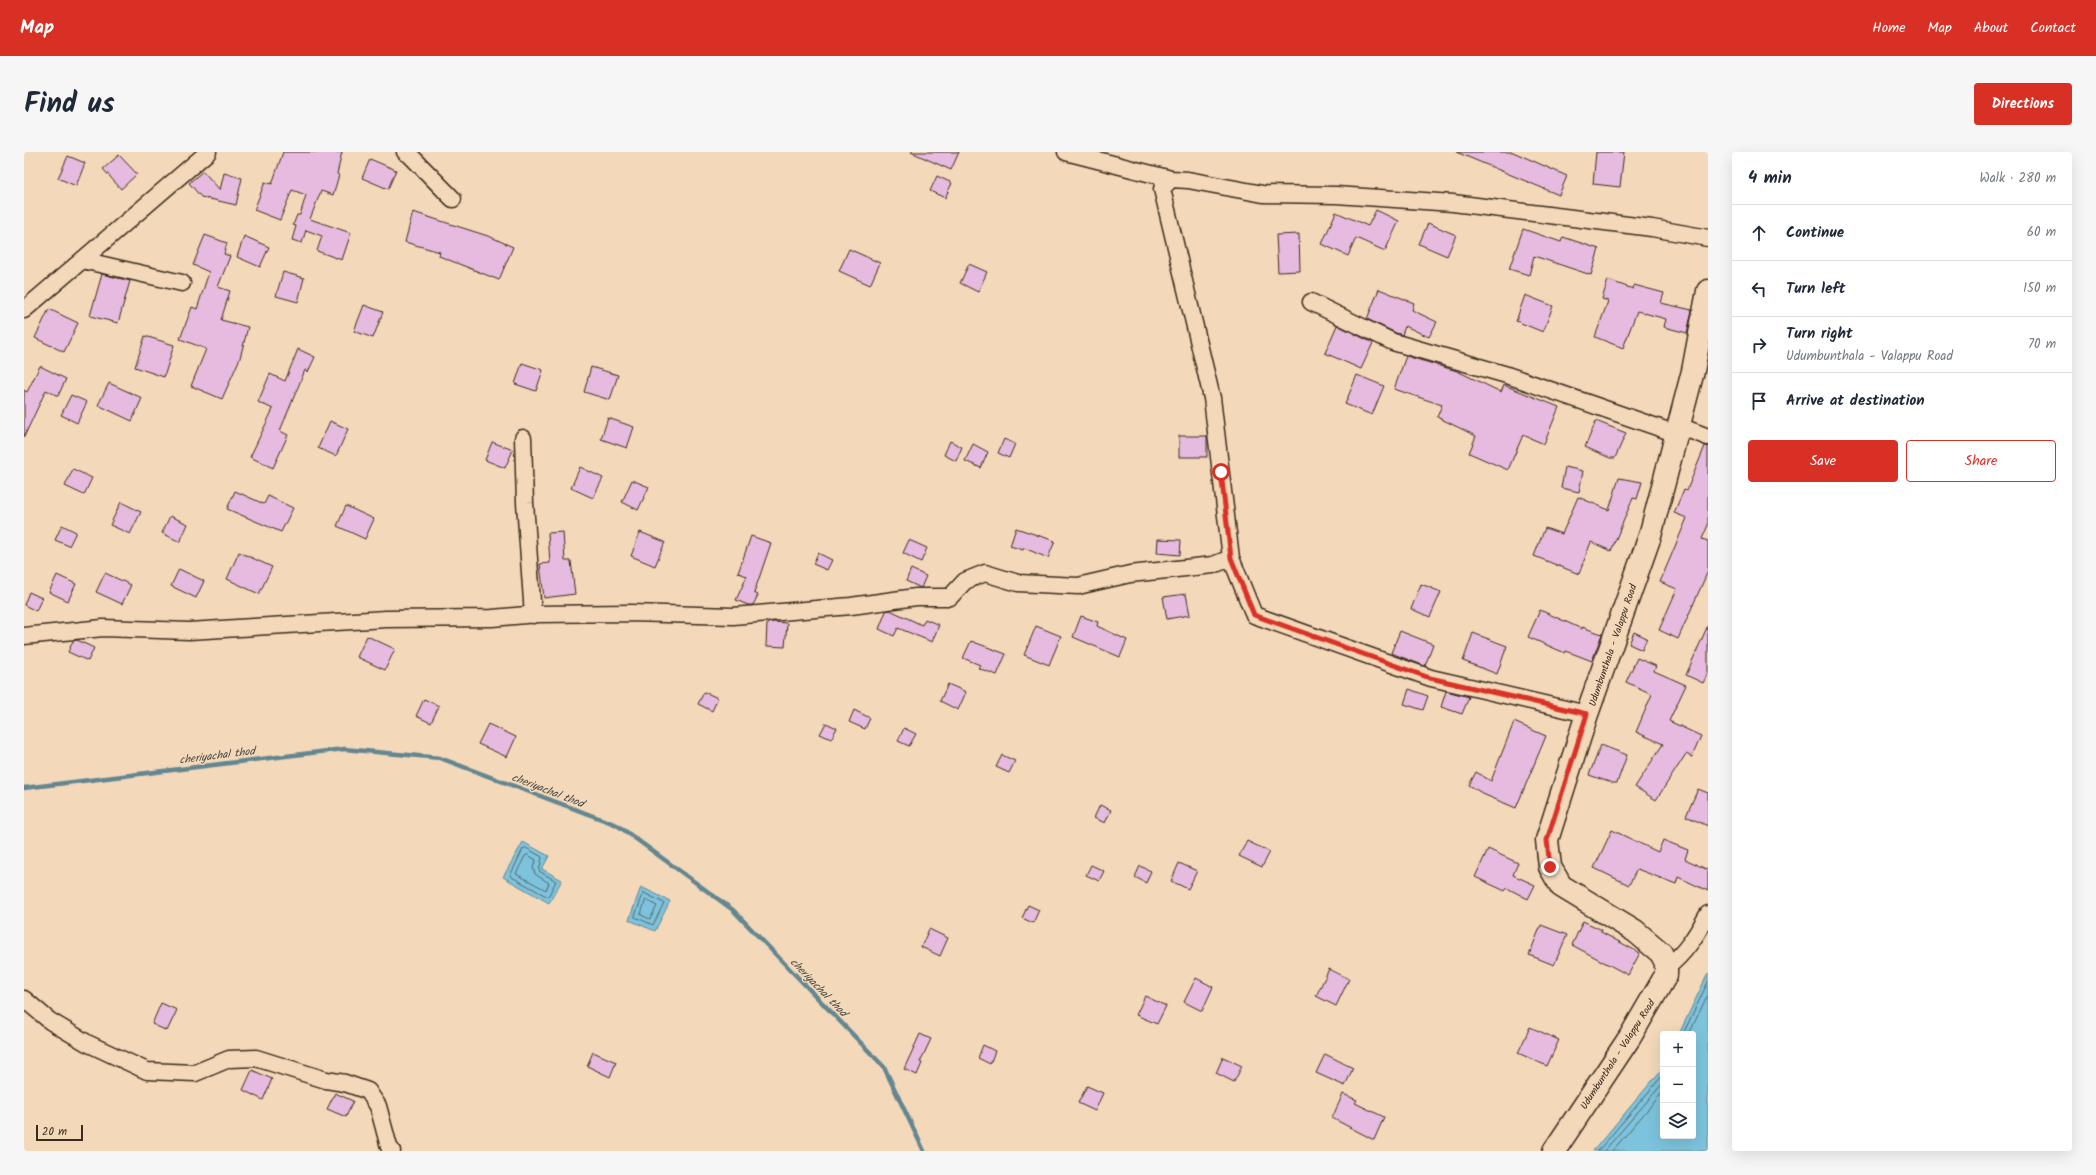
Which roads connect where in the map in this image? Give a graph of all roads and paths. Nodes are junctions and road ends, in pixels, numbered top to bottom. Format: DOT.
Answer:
graph roads {
  1 [pos="208,152"];
  2 [pos="405,152"];
  3 [pos="1066,152"];
  4 [pos="1171,179"];
  5 [pos="453,199"];
  6 [pos="1708,238"];
  7 [pos="82,260"];
  8 [pos="182,283"];
  9 [pos="1708,291"];
  10 [pos="1311,302"];
  11 [pos="24,310"];
  12 [pos="1678,430"];
  13 [pos="1708,437"];
  14 [pos="523,438"];
  15 [pos="1231,558"];
  16 [pos="533,615"];
  17 [pos="24,636"];
  18 [pos="1587,714"];
  19 [pos="1708,914"];
  20 [pos="1666,968"];
  21 [pos="24,999"];
  22 [pos="392,1151"];
  23 [pos="1554,1151"];
  1 -- 7 [label="street"];
  2 -- 5 [label="street"];
  3 -- 4 [label="street"];
  4 -- 6 [label="street"];
  4 -- 15 [label="street"];
  7 -- 8 [label="street"];
  7 -- 11 [label="street"];
  9 -- 12 [label="main road, Udumbunthala - Valappu Road"];
  10 -- 12 [label="street"];
  12 -- 13 [label="street"];
  12 -- 18 [label="main road, Udumbunthala - Valappu Road"];
  14 -- 16 [label="street"];
  15 -- 16 [label="street"];
  15 -- 18 [label="street"];
  16 -- 17 [label="street"];
  18 -- 20 [label="main road, Udumbunthala - Valappu Road"];
  19 -- 20 [label="street"];
  20 -- 23 [label="main road, Udumbunthala - Valappu Road"];
  21 -- 22 [label="street"];
}
